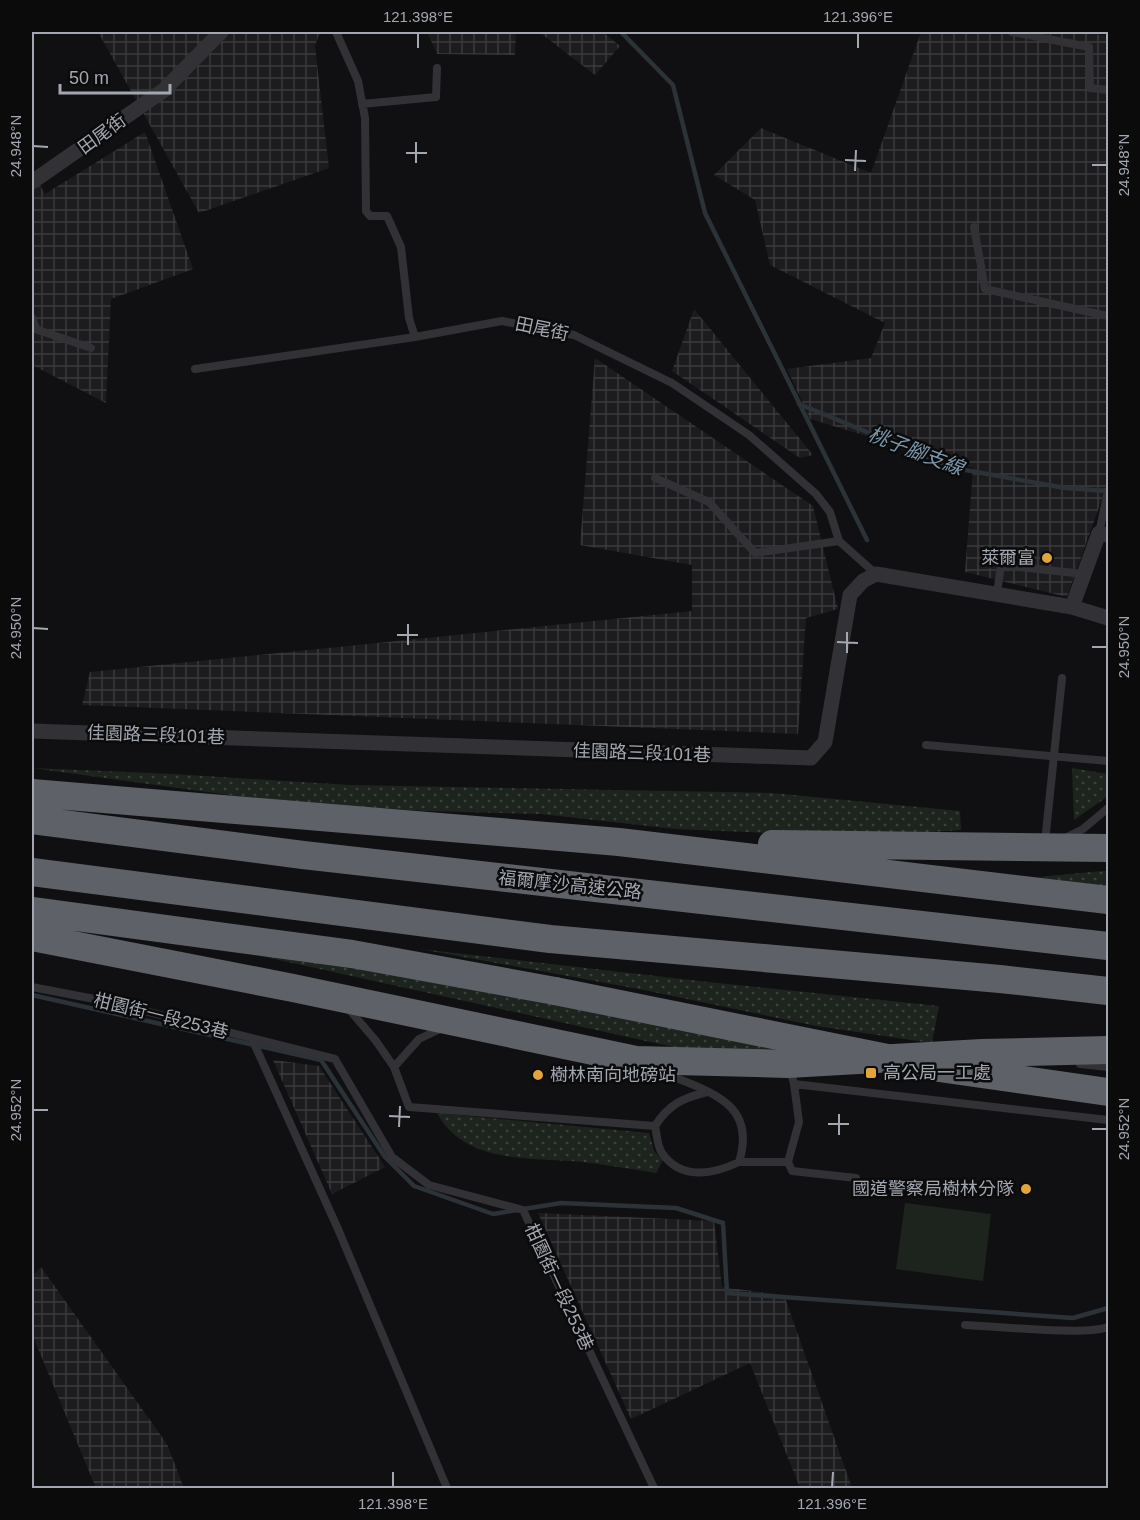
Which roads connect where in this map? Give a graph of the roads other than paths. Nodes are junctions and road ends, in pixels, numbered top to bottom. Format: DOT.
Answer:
graph roads {
  1 [pos="221,32"];
  2 [pos="336,32"];
  3 [pos="1012,32"];
  4 [pos="437,68"];
  5 [pos="1108,90"];
  6 [pos="362,104"];
  7 [pos="32,182"];
  8 [pos="974,227"];
  9 [pos="1108,316"];
  10 [pos="32,318"];
  11 [pos="34,328"];
  12 [pos="415,337"];
  13 [pos="91,348"];
  14 [pos="195,369"];
  15 [pos="655,478"];
  16 [pos="1108,491"];
  17 [pos="1104,534"];
  18 [pos="839,541"];
  19 [pos="876,574"];
  20 [pos="1084,574"];
  21 [pos="997,594"];
  22 [pos="1072,607"];
  23 [pos="1108,618"];
  24 [pos="1062,678"];
  25 [pos="32,731"];
  26 [pos="926,745"];
  27 [pos="1055,754"];
  28 [pos="1108,761"];
  29 [pos="32,793"];
  30 [pos="1108,808"];
  31 [pos="32,820"];
  32 [pos="619,842"];
  33 [pos="1044,847"];
  34 [pos="1108,848"];
  35 [pos="32,872"];
  36 [pos="1108,900"];
  37 [pos="32,911"];
  38 [pos="32,937"];
  39 [pos="1108,946"];
  40 [pos="32,987"];
  41 [pos="1108,991"];
  42 [pos="339,998"];
  43 [pos="452,1023"];
  44 [pos="252,1039"];
  45 [pos="1108,1050"];
  46 [pos="982,1053"];
  47 [pos="636,1060"];
  48 [pos="1051,1060"];
  49 [pos="1074,1063"];
  50 [pos="394,1067"];
  51 [pos="1108,1067"];
  52 [pos="791,1074"];
  53 [pos="707,1092"];
  54 [pos="1108,1092"];
  55 [pos="1108,1120"];
  56 [pos="655,1126"];
  57 [pos="739,1162"];
  58 [pos="788,1162"];
  59 [pos="856,1178"];
  60 [pos="965,1324"];
  61 [pos="1108,1327"];
  62 [pos="447,1488"];
  63 [pos="654,1488"];
  1 -- 7 [label="street, 田尾街"];
  2 -- 6 [label="lane"];
  3 -- 5 [label="lane"];
  4 -- 6 [label="lane"];
  6 -- 12 [label="lane"];
  8 -- 9 [label="lane"];
  10 -- 11 [label="lane"];
  11 -- 13 [label="lane"];
  12 -- 14 [label="lane, 田尾街"];
  12 -- 18 [label="lane, 田尾街"];
  15 -- 18 [label="lane"];
  16 -- 17 [label="lane"];
  17 -- 20 [label="street"];
  18 -- 19 [label="lane"];
  19 -- 21 [label="street"];
  19 -- 25 [label="street, 佳園路三段101巷"];
  20 -- 21 [label="lane"];
  20 -- 22 [label="street"];
  21 -- 22 [label="street"];
  22 -- 23 [label="street"];
  24 -- 27 [label="lane"];
  26 -- 27 [label="lane"];
  27 -- 28 [label="lane"];
  27 -- 33 [label="lane"];
  29 -- 32 [label="highway"];
  30 -- 33 [label="lane"];
  31 -- 39 [label="highway, 福爾摩沙高速公路"];
  32 -- 33 [label="highway"];
  32 -- 36 [label="highway"];
  33 -- 34 [label="highway"];
  35 -- 41 [label="highway"];
  37 -- 54 [label="highway, bridge"];
  38 -- 42 [label="highway"];
  40 -- 44 [label="lane, 柑園街一段253巷"];
  42 -- 43 [label="highway"];
  42 -- 50 [label="lane"];
  43 -- 47 [label="highway"];
  43 -- 50 [label="lane"];
  44 -- 62 [label="lane"];
  44 -- 63 [label="lane, 柑園街一段253巷"];
  45 -- 46 [label="highway"];
  46 -- 48 [label="lane"];
  46 -- 52 [label="highway"];
  47 -- 52 [label="highway"];
  47 -- 53 [label="lane"];
  49 -- 51 [label="lane"];
  50 -- 56 [label="lane"];
  52 -- 55 [label="lane"];
  52 -- 58 [label="lane"];
  53 -- 56 [label="lane"];
  53 -- 57 [label="lane"];
  56 -- 57 [label="lane"];
  57 -- 58 [label="lane"];
  58 -- 59 [label="lane"];
  60 -- 61 [label="lane"];
}
